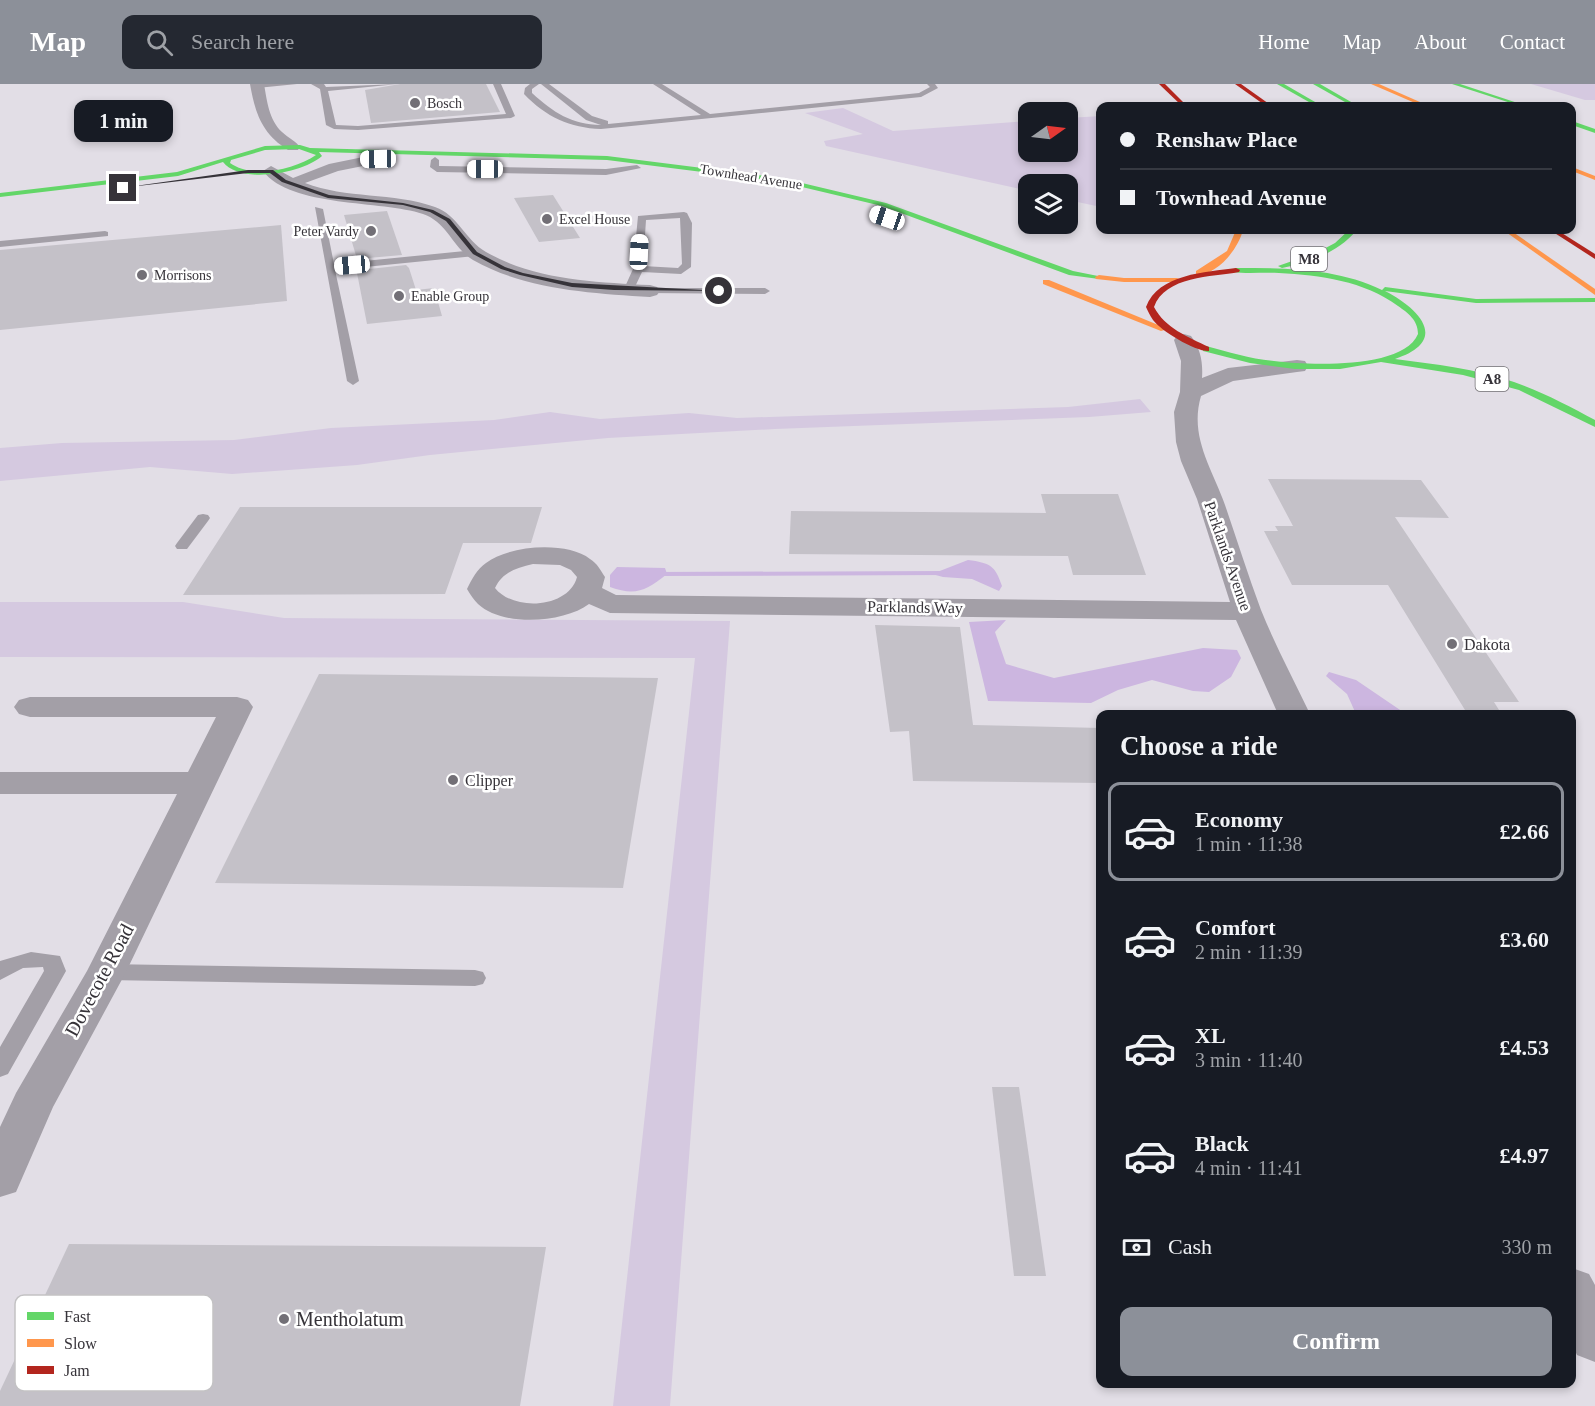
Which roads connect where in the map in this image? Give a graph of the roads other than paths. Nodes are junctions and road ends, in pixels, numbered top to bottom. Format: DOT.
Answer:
graph roads {
  1 [pos="293,84"];
  2 [pos="315,84"];
  3 [pos="394,84"];
  4 [pos="497,84"];
  5 [pos="535,84"];
  6 [pos="545,84"];
  7 [pos="657,84"];
  8 [pos="931,84"];
  9 [pos="1162,84"];
  10 [pos="1238,84"];
  11 [pos="1280,84"];
  12 [pos="1316,84"];
  13 [pos="1374,84"];
  14 [pos="1455,84"];
  15 [pos="257,85"];
  16 [pos="324,89"];
  17 [pos="1181,102"];
  18 [pos="1263,102"];
  19 [pos="1312,102"];
  20 [pos="1348,102"];
  21 [pos="1417,102"];
  22 [pos="1511,102"];
  23 [pos="706,115"];
  24 [pos="1576,124"];
  25 [pos="622,125"];
  26 [pos="268,126"];
  27 [pos="367,127"];
  28 [pos="1595,131"];
  29 [pos="368,139"];
  30 [pos="293,147"];
  31 [pos="247,151"];
  32 [pos="229,159"];
  33 [pos="378,159"];
  34 [pos="305,169"];
  35 [pos="248,171"];
  36 [pos="271,171"];
  37 [pos="1576,171"];
  38 [pos="1595,178"];
  39 [pos="0,195"];
  40 [pos="0,202"];
  41 [pos="318,209"];
  42 [pos="105,234"];
  43 [pos="1238,234"];
  44 [pos="1350,234"];
  45 [pos="1512,234"];
  46 [pos="1559,234"];
  47 [pos="0,244"];
  48 [pos="975,252"];
  49 [pos="475,253"];
  50 [pos="1595,256"];
  51 [pos="332,267"];
  52 [pos="638,269"];
  53 [pos="1256,270"];
  54 [pos="1028,274"];
  55 [pos="1198,274"];
  56 [pos="1177,280"];
  57 [pos="1362,286"];
  58 [pos="629,289"];
  59 [pos="650,291"];
  60 [pos="765,291"];
  61 [pos="1595,293"];
  62 [pos="1595,300"];
  63 [pos="1476,301"];
  64 [pos="1420,321"];
  65 [pos="1164,328"];
  66 [pos="1184,340"];
  67 [pos="1382,360"];
  68 [pos="1297,366"];
  69 [pos="353,381"];
  70 [pos="1191,392"];
  71 [pos="1595,424"];
  72 [pos="203,518"];
  73 [pos="182,546"];
  74 [pos="586,591"];
  75 [pos="1247,611"];
  76 [pos="30,706"];
  77 [pos="1292,710"];
  78 [pos="0,783"];
  79 [pos="198,783"];
  80 [pos="0,972"];
  81 [pos="106,972"];
  82 [pos="475,978"];
  83 [pos="0,1068"];
  84 [pos="0,1178"];
  85 [pos="1576,1298"];
  86 [pos="1595,1338"];
  1 -- 15 [label="lane"];
  2 -- 16 [label="lane"];
  3 -- 16 [label="lane"];
  4 -- 27 [label="lane"];
  5 -- 25 [label="lane"];
  6 -- 25 [label="lane"];
  7 -- 23 [label="lane"];
  8 -- 23 [label="lane"];
  9 -- 17 [label="main road"];
  10 -- 18 [label="main road"];
  11 -- 19 [label="main road"];
  12 -- 20 [label="main road"];
  13 -- 21 [label="main road"];
  14 -- 22 [label="main road"];
  15 -- 26 [label="street"];
  16 -- 27 [label="lane"];
  23 -- 25 [label="lane"];
  24 -- 28 [label="main road"];
  26 -- 30 [label="street"];
  26 -- 31 [label="street"];
  27 -- 29 [label="lane"];
  30 -- 31 [label="main road, Townhead Avenue"];
  30 -- 34 [label="main road, Townhead Avenue"];
  31 -- 32 [label="main road, Townhead Avenue"];
  32 -- 35 [label="main road"];
  32 -- 39 [label="main road"];
  33 -- 34 [label="street"];
  33 -- 48 [label="main road, Townhead Avenue"];
  34 -- 36 [label="street"];
  34 -- 49 [label="street"];
  34 -- 56 [label="main road, Townhead Avenue"];
  35 -- 36 [label="main road"];
  35 -- 40 [label="main road"];
  37 -- 38 [label="main road"];
  41 -- 51 [label="lane"];
  42 -- 47 [label="lane"];
  43 -- 55 [label="main road"];
  44 -- 53 [label="main road, M8"];
  45 -- 61 [label="main road"];
  46 -- 50 [label="main road"];
  49 -- 51 [label="lane"];
  49 -- 58 [label="street"];
  51 -- 69 [label="lane"];
  52 -- 52 [label="lane"];
  52 -- 58 [label="lane"];
  53 -- 55 [label="main road"];
  53 -- 57 [label="main road"];
  54 -- 65 [label="main road"];
  55 -- 56 [label="main road"];
  56 -- 65 [label="main road"];
  57 -- 63 [label="main road"];
  57 -- 64 [label="main road"];
  58 -- 59 [label="street"];
  59 -- 60 [label="lane"];
  62 -- 63 [label="main road"];
  63 -- 64 [label="main road"];
  64 -- 67 [label="main road"];
  65 -- 66 [label="main road"];
  66 -- 68 [label="main road"];
  66 -- 70 [label="street, Parklands Avenue"];
  67 -- 68 [label="main road"];
  67 -- 71 [label="main road, A8"];
  68 -- 70 [label="street"];
  70 -- 75 [label="street, Parklands Avenue"];
  72 -- 73 [label="lane"];
  74 -- 75 [label="street, Parklands Way"];
  75 -- 77 [label="street, Parklands Avenue"];
  76 -- 79 [label="street, Dovecote Road"];
  78 -- 79 [label="street"];
  79 -- 81 [label="street, Dovecote Road"];
  80 -- 83 [label="lane"];
  81 -- 82 [label="lane"];
  81 -- 84 [label="street, Dovecote Road"];
  85 -- 86 [label="street"];
}
